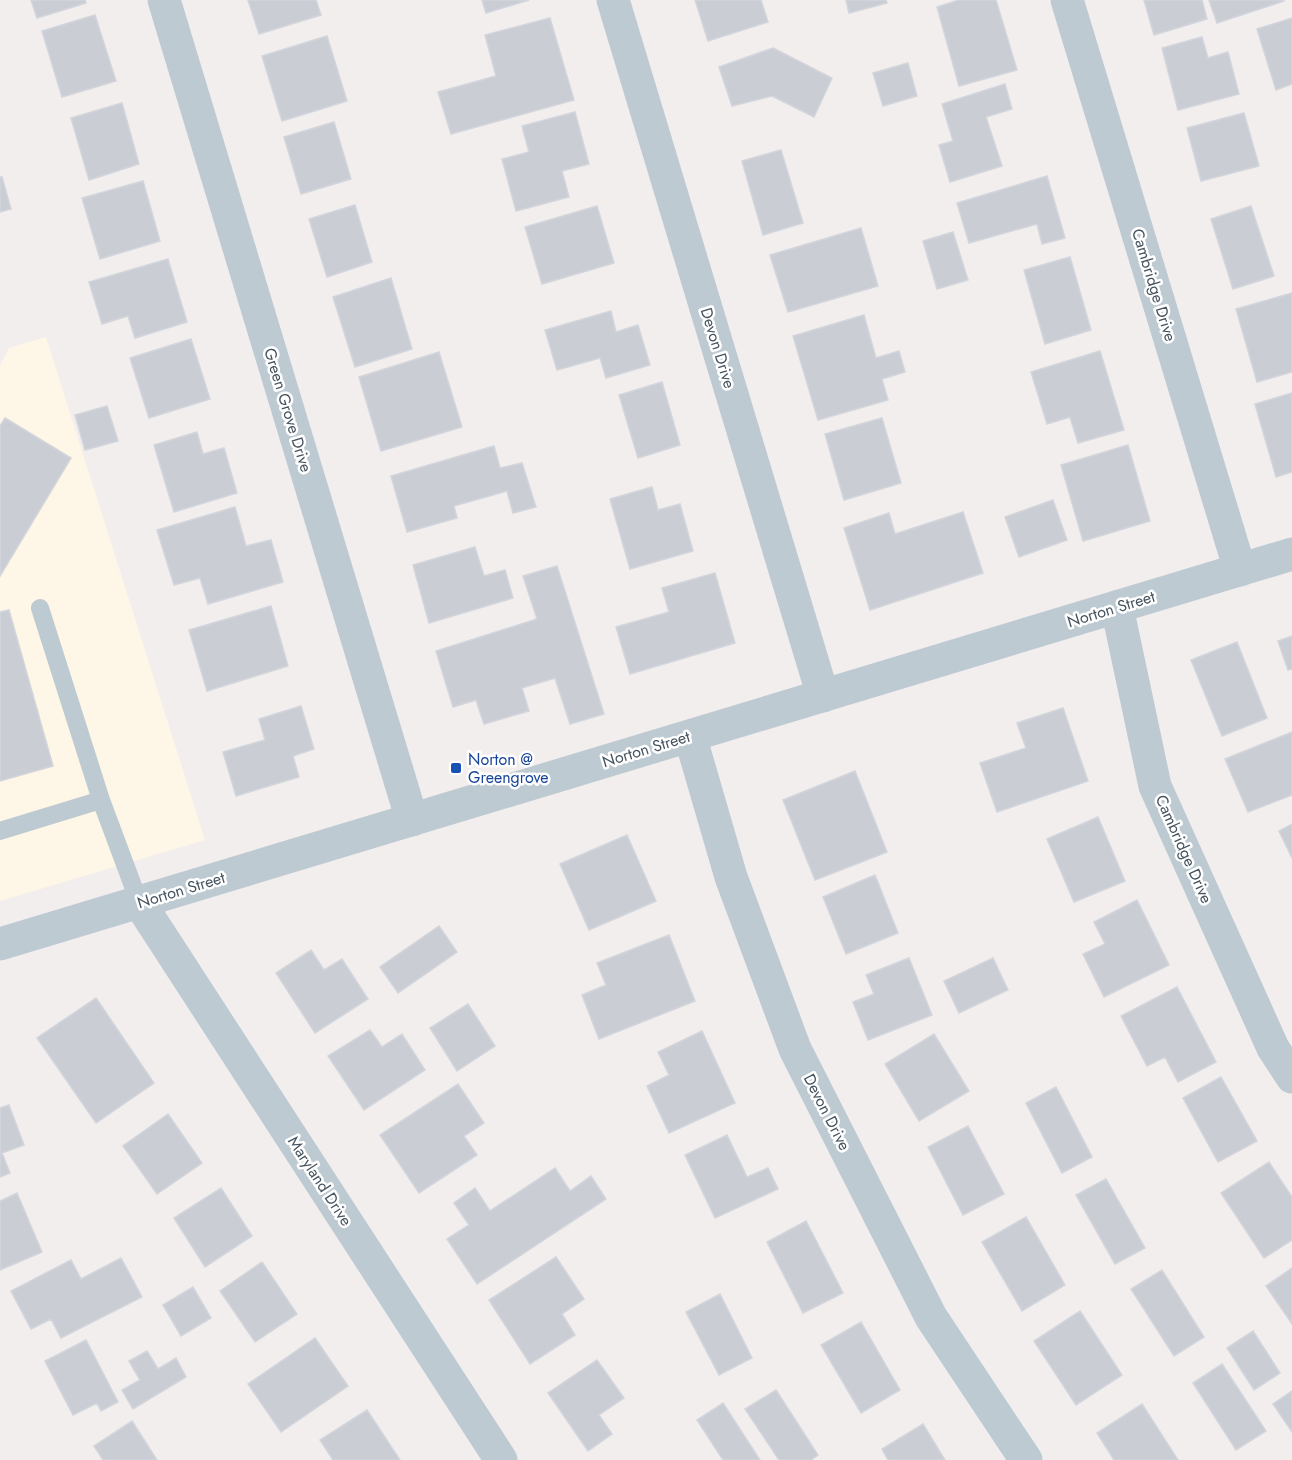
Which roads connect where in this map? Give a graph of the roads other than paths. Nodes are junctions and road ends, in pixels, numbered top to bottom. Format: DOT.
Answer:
graph roads {
  1 [pos="164,0"];
  2 [pos="613,0"];
  3 [pos="1067,0"];
  4 [pos="1292,554"];
  5 [pos="1240,570"];
  6 [pos="1117,607"];
  7 [pos="40,608"];
  8 [pos="823,696"];
  9 [pos="690,736"];
  10 [pos="101,800"];
  11 [pos="412,820"];
  12 [pos="0,831"];
  13 [pos="139,902"];
  14 [pos="0,944"];
  15 [pos="1292,1077"];
  16 [pos="501,1460"];
  17 [pos="1026,1460"];
  1 -- 11 [label="street, Green Grove Drive"];
  2 -- 8 [label="street, Devon Drive"];
  3 -- 5 [label="street, Cambridge Drive"];
  4 -- 5 [label="street, Norton Street"];
  5 -- 6 [label="street, Norton Street"];
  6 -- 8 [label="street, Norton Street"];
  6 -- 15 [label="street, Cambridge Drive"];
  7 -- 10 [label="lane"];
  8 -- 9 [label="street, Norton Street"];
  9 -- 11 [label="street, Norton Street"];
  9 -- 17 [label="street, Devon Drive"];
  10 -- 12 [label="lane"];
  10 -- 13 [label="lane"];
  11 -- 13 [label="street, Norton Street"];
  13 -- 14 [label="street, Norton Street"];
  13 -- 16 [label="street, Maryland Drive"];
}
